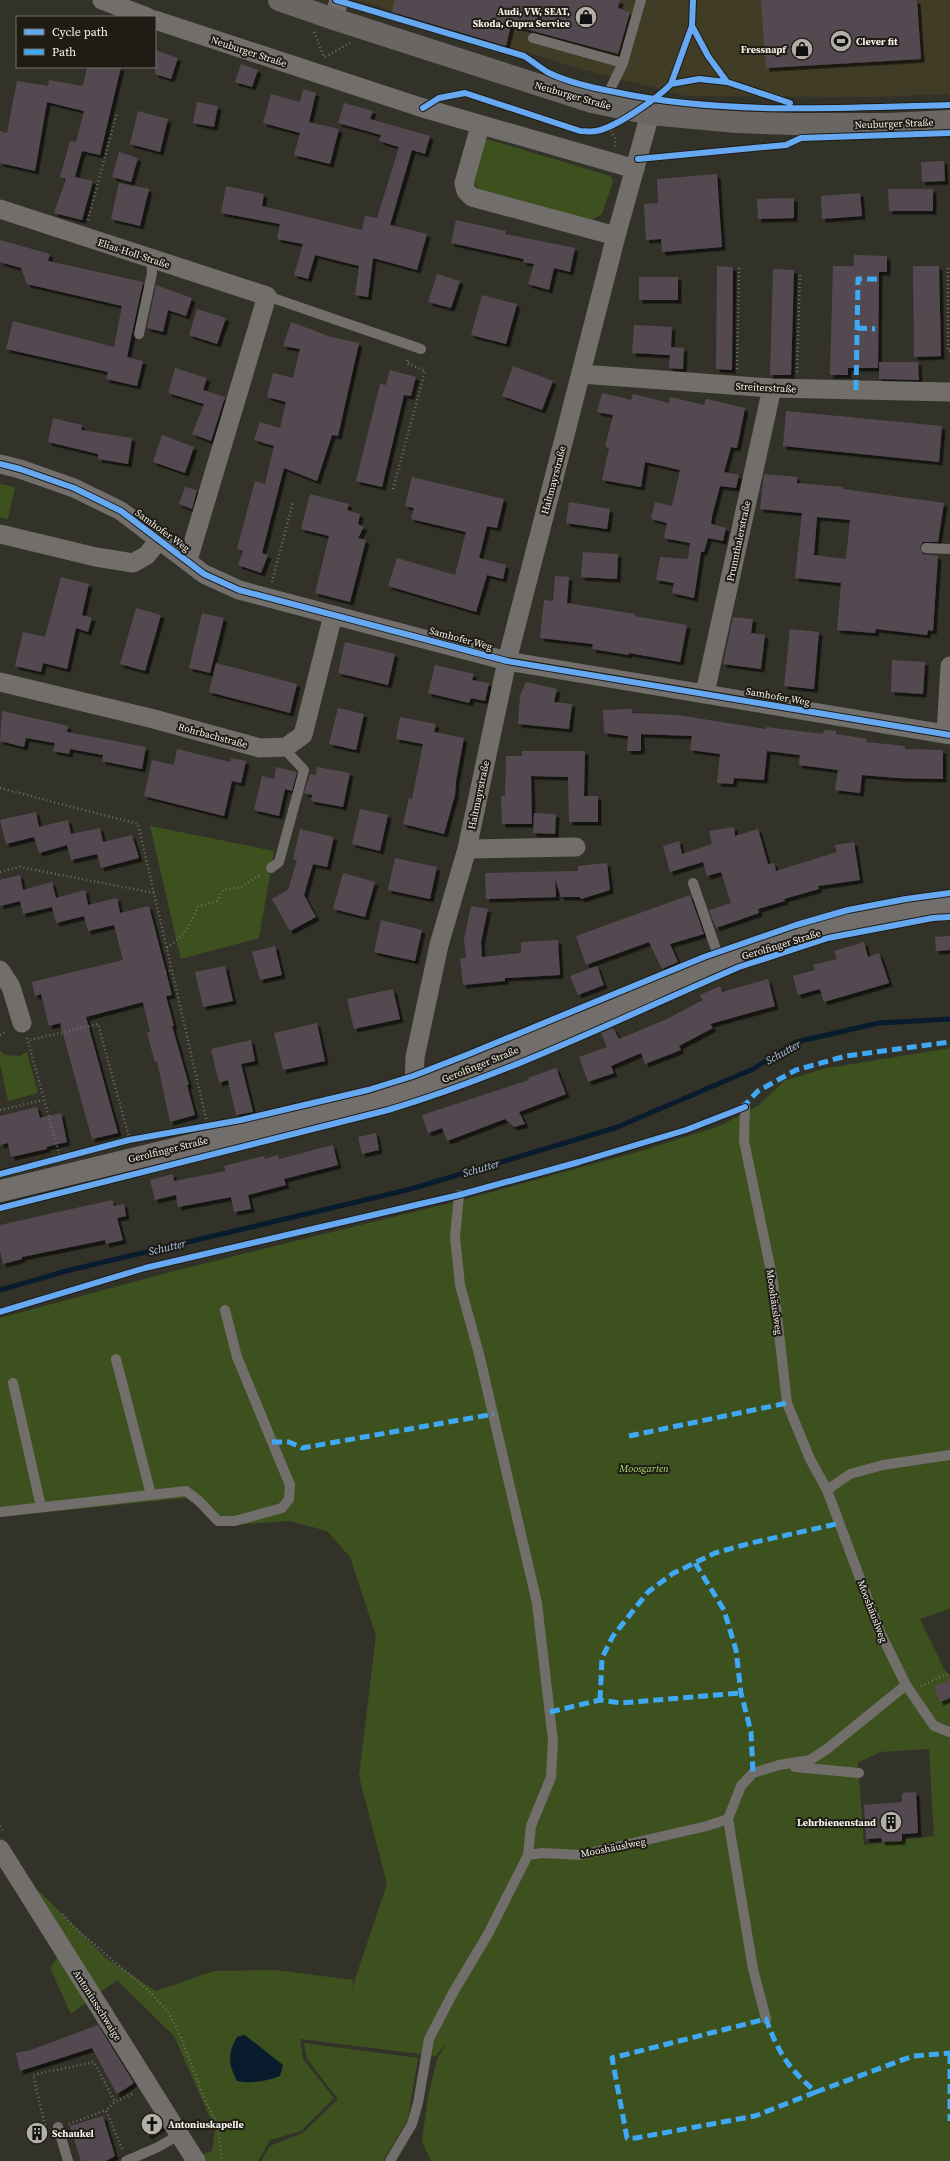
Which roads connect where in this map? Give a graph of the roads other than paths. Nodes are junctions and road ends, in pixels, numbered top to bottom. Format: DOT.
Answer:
graph roads {
  1 [pos="102,0"];
  2 [pos="280,0"];
  3 [pos="641,0"];
  4 [pos="336,10"];
  5 [pos="144,16"];
  6 [pos="156,20"];
  7 [pos="533,38"];
  8 [pos="623,63"];
  9 [pos="603,104"];
  10 [pos="650,114"];
  11 [pos="950,121"];
  12 [pos="480,126"];
  13 [pos="635,169"];
  14 [pos="0,209"];
  15 [pos="616,236"];
  16 [pos="151,258"];
  17 [pos="268,296"];
  18 [pos="139,334"];
  19 [pos="416,347"];
  20 [pos="582,374"];
  21 [pos="772,388"];
  22 [pos="950,392"];
  23 [pos="0,464"];
  24 [pos="0,534"];
  25 [pos="158,541"];
  26 [pos="926,548"];
  27 [pos="950,549"];
  28 [pos="188,560"];
  29 [pos="333,615"];
  30 [pos="507,661"];
  31 [pos="950,666"];
  32 [pos="0,682"];
  33 [pos="705,693"];
  34 [pos="948,734"];
  35 [pos="286,747"];
  36 [pos="576,847"];
  37 [pos="467,849"];
  38 [pos="271,868"];
  39 [pos="693,883"];
  40 [pos="950,907"];
  41 [pos="721,964"];
  42 [pos="0,970"];
  43 [pos="24,1032"];
  44 [pos="414,1091"];
  45 [pos="745,1107"];
  46 [pos="0,1191"];
  47 [pos="459,1195"];
  48 [pos="226,1310"];
  49 [pos="116,1359"];
  50 [pos="13,1383"];
  51 [pos="950,1455"];
  52 [pos="827,1490"];
  53 [pos="151,1495"];
  54 [pos="41,1506"];
  55 [pos="0,1512"];
  56 [pos="908,1688"];
  57 [pos="950,1732"];
  58 [pos="780,1765"];
  59 [pos="859,1773"];
  60 [pos="728,1818"];
  61 [pos="4,1843"];
  62 [pos="528,1855"];
  63 [pos="766,2020"];
  64 [pos="58,2127"];
  65 [pos="180,2135"];
  66 [pos="68,2161"];
  67 [pos="126,2161"];
  68 [pos="196,2161"];
  69 [pos="390,2161"];
  1 -- 5 [label="street"];
  2 -- 4 [label="main road, Neuburger Straße"];
  3 -- 8 [label="lane"];
  4 -- 9 [label="main road, Neuburger Straße"];
  6 -- 12 [label="street, Neuburger Straße"];
  7 -- 8 [label="lane"];
  8 -- 9 [label="lane"];
  9 -- 10 [label="main road, Neuburger Straße"];
  10 -- 11 [label="main road, Neuburger Straße"];
  10 -- 13 [label="street, Haltmayrstraße"];
  12 -- 13 [label="street, Neuburger Straße"];
  12 -- 15 [label="street"];
  13 -- 15 [label="street, Haltmayrstraße"];
  14 -- 16 [label="street, Elias-Holl-Straße"];
  15 -- 20 [label="street, Haltmayrstraße"];
  16 -- 17 [label="street, Elias-Holl-Straße"];
  16 -- 18 [label="lane"];
  17 -- 19 [label="lane, Elias-Holl-Straße"];
  17 -- 28 [label="street"];
  20 -- 21 [label="street, Streiterstraße"];
  20 -- 30 [label="street, Haltmayrstraße"];
  21 -- 22 [label="street, Streiterstraße"];
  21 -- 33 [label="street, Prunnthalerstraße"];
  23 -- 25 [label="street, Samhofer Weg"];
  24 -- 25 [label="street, Samhofer Weg"];
  25 -- 28 [label="street, Samhofer Weg"];
  26 -- 27 [label="lane"];
  28 -- 29 [label="street, Samhofer Weg"];
  29 -- 30 [label="street, Samhofer Weg"];
  29 -- 35 [label="street"];
  30 -- 33 [label="street, Samhofer Weg"];
  30 -- 37 [label="street, Haltmayrstraße"];
  31 -- 34 [label="street"];
  32 -- 35 [label="street, Rohrbachstraße"];
  33 -- 34 [label="street, Samhofer Weg"];
  35 -- 38 [label="lane"];
  36 -- 37 [label="street"];
  37 -- 44 [label="street, Haltmayrstraße"];
  39 -- 41 [label="lane"];
  40 -- 41 [label="street, Gerolfinger Straße"];
  41 -- 44 [label="street, Gerolfinger Straße"];
  42 -- 43 [label="street"];
  44 -- 46 [label="street, Gerolfinger Straße"];
  45 -- 52 [label="lane, Mooshäuslweg"];
  47 -- 62 [label="lane"];
  48 -- 53 [label="lane"];
  49 -- 53 [label="lane"];
  50 -- 54 [label="lane"];
  51 -- 52 [label="lane"];
  52 -- 56 [label="lane, Mooshäuslweg"];
  53 -- 54 [label="lane"];
  54 -- 55 [label="lane"];
  56 -- 57 [label="lane, Mooshäuslweg"];
  56 -- 58 [label="lane"];
  58 -- 59 [label="lane"];
  58 -- 60 [label="lane"];
  60 -- 62 [label="lane, Mooshäuslweg"];
  60 -- 63 [label="lane"];
  61 -- 65 [label="street, Antoniusschwaige"];
  62 -- 69 [label="lane"];
  64 -- 66 [label="lane"];
  65 -- 67 [label="lane"];
  65 -- 68 [label="street, Antoniusschwaige"];
}
